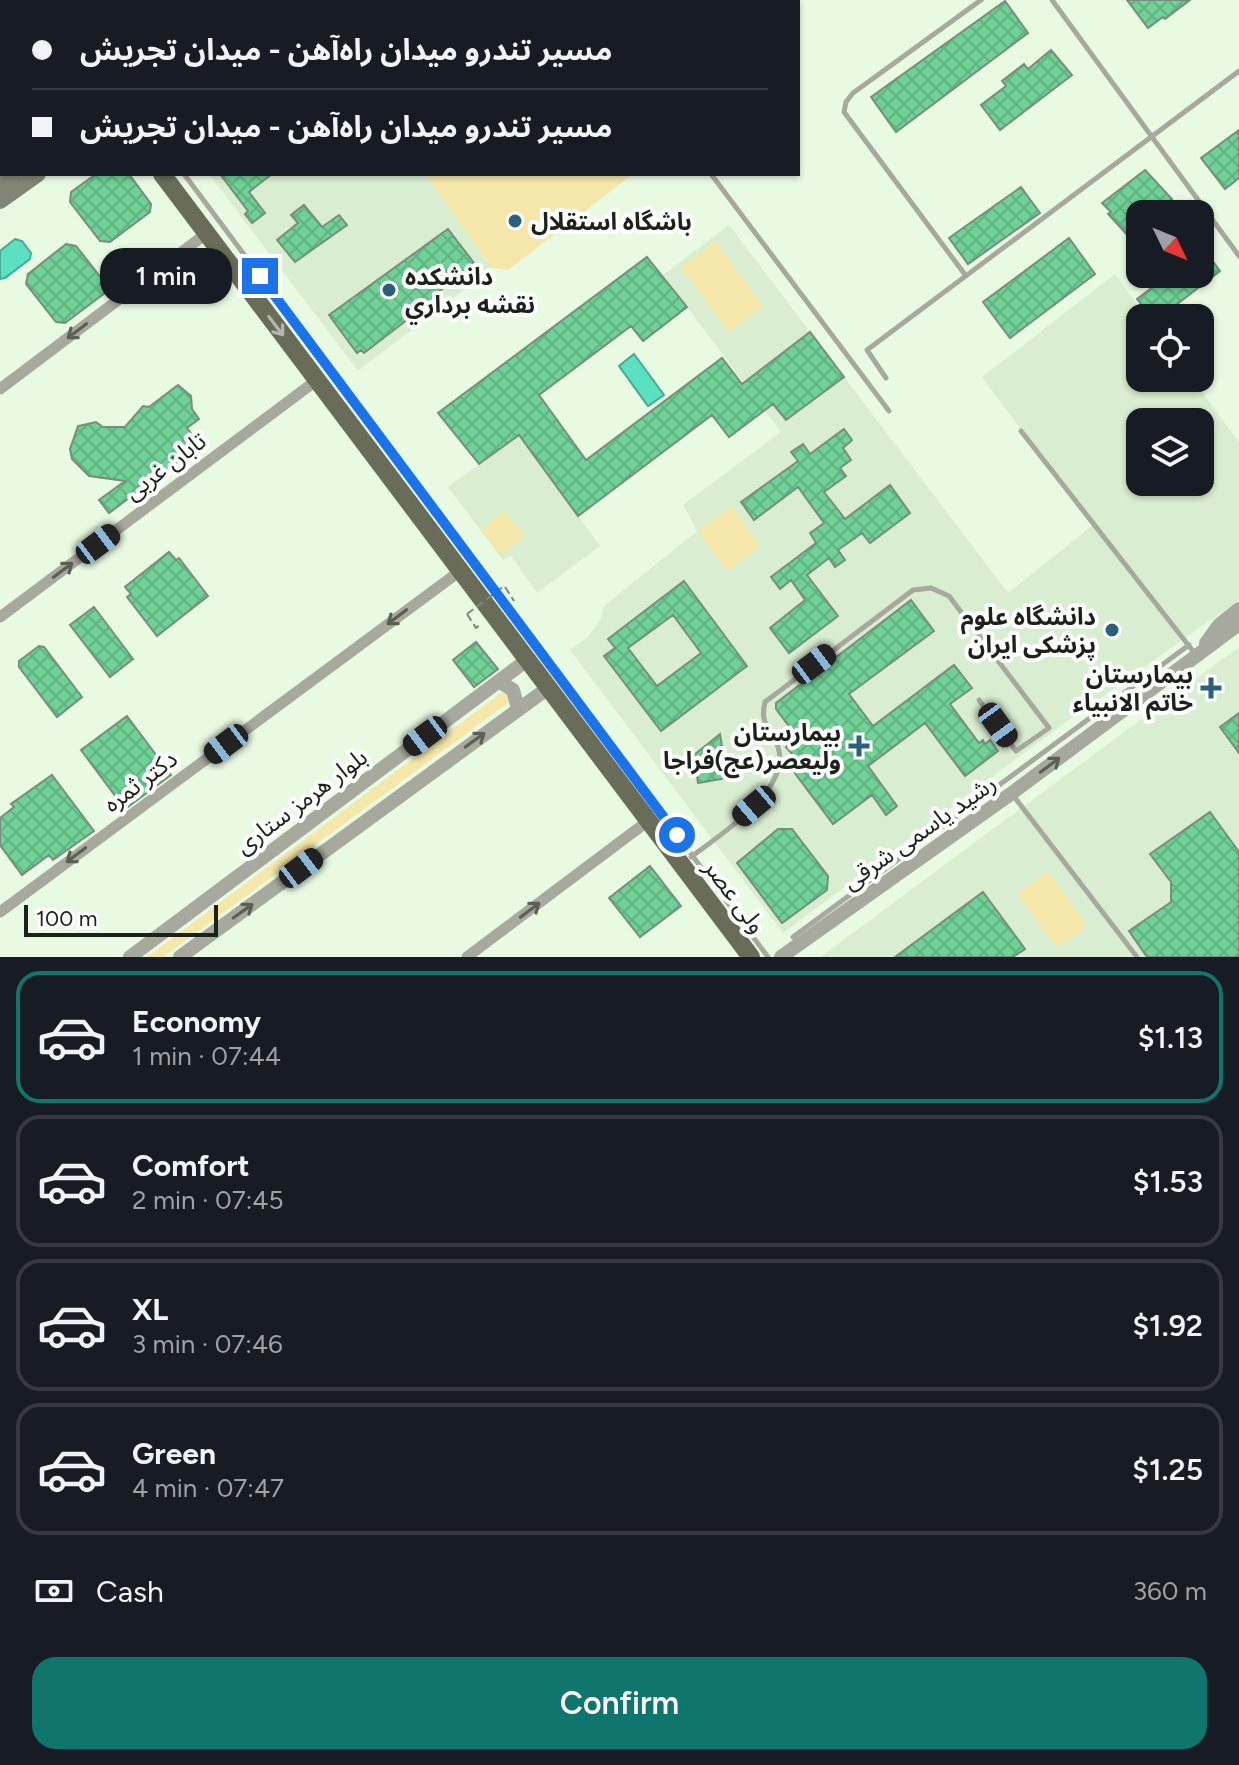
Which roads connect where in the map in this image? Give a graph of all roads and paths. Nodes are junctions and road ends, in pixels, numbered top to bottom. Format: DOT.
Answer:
graph roads {
  1 [pos="981,0"];
  2 [pos="1052,0"];
  3 [pos="1239,71"];
  4 [pos="1151,136"];
  5 [pos="35,176"];
  6 [pos="164,176"];
  7 [pos="185,176"];
  8 [pos="713,176"];
  9 [pos="0,201"];
  10 [pos="207,233"];
  11 [pos="1239,256"];
  12 [pos="966,276"];
  13 [pos="886,378"];
  14 [pos="317,380"];
  15 [pos="0,389"];
  16 [pos="889,411"];
  17 [pos="1021,431"];
  18 [pos="460,571"];
  19 [pos="515,600"];
  20 [pos="1239,609"];
  21 [pos="0,617"];
  22 [pos="1239,624"];
  23 [pos="476,628"];
  24 [pos="1193,650"];
  25 [pos="527,660"];
  26 [pos="499,681"];
  27 [pos="548,688"];
  28 [pos="979,700"];
  29 [pos="518,709"];
  30 [pos="1012,793"];
  31 [pos="648,821"];
  32 [pos="686,860"];
  33 [pos="0,912"];
  34 [pos="793,937"];
  35 [pos="130,957"];
  36 [pos="180,957"];
  37 [pos="467,957"];
  38 [pos="751,957"];
  39 [pos="768,957"];
  40 [pos="781,957"];
  41 [pos="1137,957"];
  1 -- 12 [label="lane"];
  2 -- 4 [label="lane"];
  3 -- 4 [label="lane"];
  4 -- 11 [label="lane"];
  4 -- 12 [label="lane"];
  5 -- 9 [label="main road"];
  6 -- 10 [label="main road, ولی عصر"];
  7 -- 32 [label="lane"];
  8 -- 16 [label="lane"];
  10 -- 14 [label="main road, ولی عصر, one-way"];
  10 -- 15 [label="street, one-way"];
  12 -- 13 [label="lane"];
  14 -- 18 [label="main road, ولی عصر"];
  21 -- 14 [label="street, تابان غربی, one-way"];
  17 -- 24 [label="lane"];
  18 -- 25 [label="main road, ولی عصر"];
  18 -- 33 [label="street, دکتر ثمره, one-way"];
  19 -- 23 [label="path, bridge"];
  20 -- 24 [label="street, رشید یاسمی شرقی"];
  22 -- 24 [label="street, رشید یاسمی شرقی"];
  30 -- 24 [label="street, رشید یاسمی شرقی, one-way"];
  24 -- 34 [label="lane"];
  25 -- 26 [label="street, بلوار هرمز ستاری"];
  25 -- 27 [label="main road, ولی عصر"];
  26 -- 29 [label="street"];
  26 -- 35 [label="street, بلوار هرمز ستاری"];
  27 -- 29 [label="street"];
  27 -- 31 [label="main road, ولی عصر"];
  28 -- 32 [label="lane"];
  36 -- 29 [label="street, one-way"];
  30 -- 40 [label="street, رشید یاسمی شرقی"];
  30 -- 41 [label="lane"];
  31 -- 32 [label="main road, ولی عصر"];
  37 -- 31 [label="street, one-way"];
  32 -- 38 [label="main road, ولی عصر"];
  32 -- 39 [label="lane"];
}
